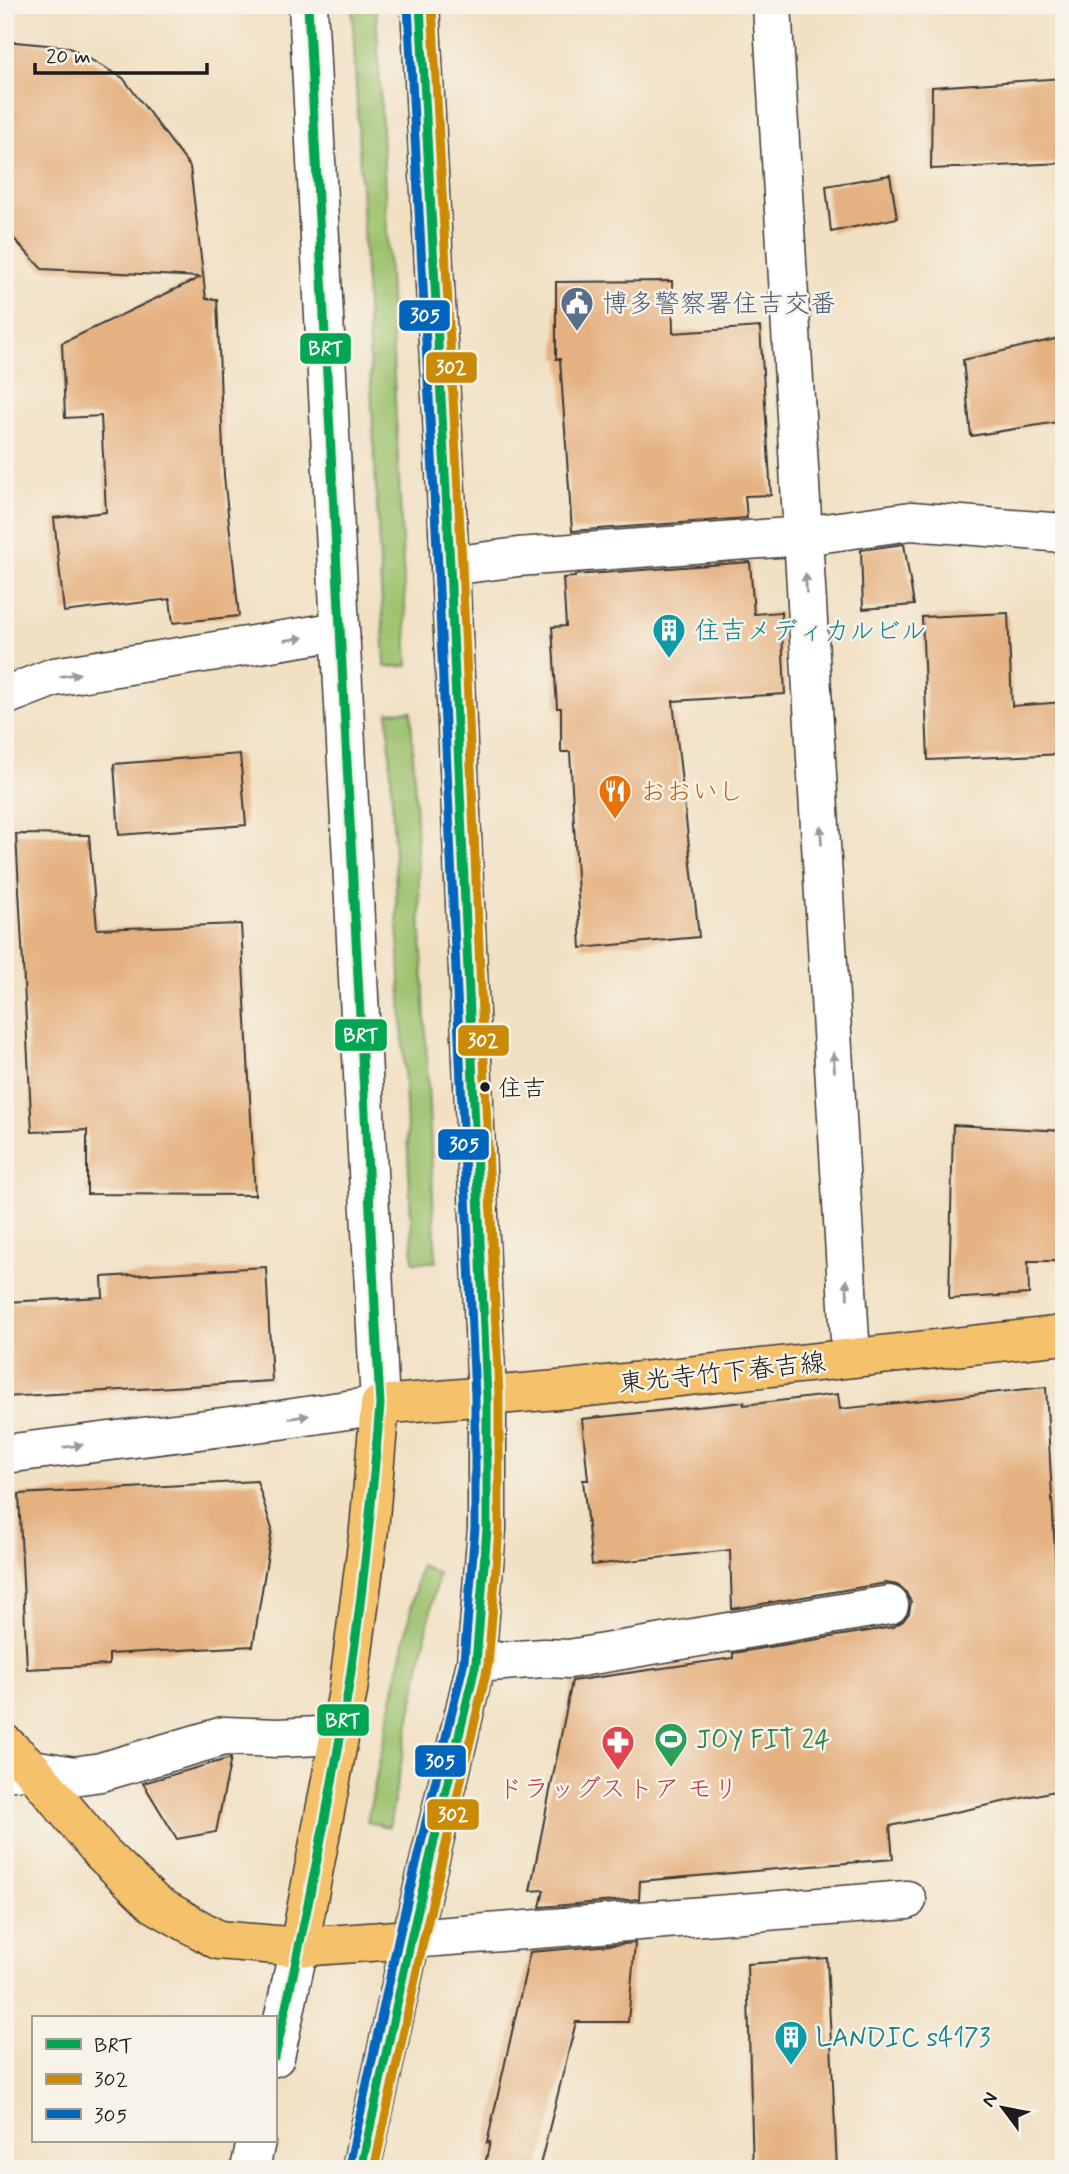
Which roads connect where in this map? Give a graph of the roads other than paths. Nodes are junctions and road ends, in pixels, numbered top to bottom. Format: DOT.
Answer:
graph roads {
  1 [pos="308,5"];
  2 [pos="420,5"];
  3 [pos="772,5"];
  4 [pos="1064,533"];
  5 [pos="803,536"];
  6 [pos="450,566"];
  7 [pos="340,631"];
  8 [pos="5,696"];
  9 [pos="1064,1335"];
  10 [pos="851,1357"];
  11 [pos="486,1397"];
  12 [pos="380,1405"];
  13 [pos="5,1454"];
  14 [pos="889,1605"];
  15 [pos="476,1663"];
  16 [pos="339,1735"];
  17 [pos="14,1762"];
  18 [pos="907,1900"];
  19 [pos="411,1939"];
  20 [pos="299,1947"];
  21 [pos="276,2052"];
  22 [pos="256,2142"];
  23 [pos="250,2169"];
  24 [pos="361,2169"];
  1 -- 7 [label="street"];
  2 -- 6 [label="street"];
  3 -- 5 [label="street"];
  4 -- 5 [label="street"];
  5 -- 6 [label="street"];
  10 -- 5 [label="street, one-way"];
  6 -- 11 [label="street"];
  8 -- 7 [label="street, one-way"];
  7 -- 12 [label="street"];
  9 -- 10 [label="main road, 東光寺竹下春吉線"];
  10 -- 11 [label="main road, 東光寺竹下春吉線"];
  11 -- 12 [label="main road, 東光寺竹下春吉線"];
  11 -- 15 [label="main road"];
  13 -- 12 [label="street, one-way"];
  12 -- 16 [label="main road"];
  14 -- 15 [label="street"];
  15 -- 19 [label="main road"];
  16 -- 17 [label="street"];
  16 -- 20 [label="main road"];
  17 -- 20 [label="main road"];
  18 -- 19 [label="street"];
  19 -- 20 [label="main road"];
  19 -- 24 [label="street"];
  20 -- 21 [label="street"];
  22 -- 23 [label="street"];
}
